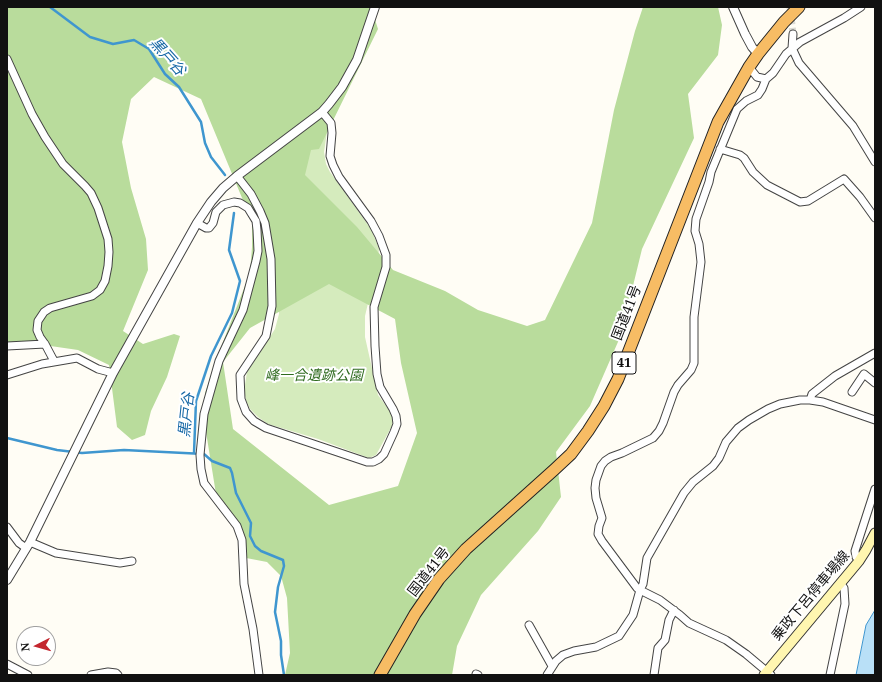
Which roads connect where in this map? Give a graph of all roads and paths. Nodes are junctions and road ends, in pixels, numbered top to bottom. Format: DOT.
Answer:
graph roads {
  1 [pos="375,7"];
  2 [pos="733,7"];
  3 [pos="799,7"];
  4 [pos="861,7"];
  5 [pos="793,34"];
  6 [pos="792,48"];
  7 [pos="758,54"];
  8 [pos="7,59"];
  9 [pos="749,67"];
  10 [pos="766,79"];
  11 [pos="322,112"];
  12 [pos="720,148"];
  13 [pos="875,162"];
  14 [pos="237,176"];
  15 [pos="875,218"];
  16 [pos="197,223"];
  17 [pos="45,344"];
  18 [pos="7,346"];
  19 [pos="875,353"];
  20 [pos="54,361"];
  21 [pos="113,373"];
  22 [pos="7,375"];
  23 [pos="875,383"];
  24 [pos="852,392"];
  25 [pos="810,400"];
  26 [pos="875,420"];
  27 [pos="875,489"];
  28 [pos="7,527"];
  29 [pos="875,533"];
  30 [pos="28,545"];
  31 [pos="132,561"];
  32 [pos="859,561"];
  33 [pos="7,580"];
  34 [pos="840,583"];
  35 [pos="640,590"];
  36 [pos="674,610"];
  37 [pos="529,625"];
  38 [pos="7,664"];
  39 [pos="552,666"];
  40 [pos="767,674"];
  41 [pos="28,675"];
  42 [pos="91,675"];
  43 [pos="118,675"];
  44 [pos="259,675"];
  45 [pos="380,675"];
  46 [pos="547,675"];
  47 [pos="654,675"];
  48 [pos="830,675"];
  1 -- 11 [label="street"];
  2 -- 7 [label="street"];
  3 -- 7 [label="highway, 国道41号 / 41"];
  4 -- 6 [label="street"];
  5 -- 6 [label="street"];
  6 -- 10 [label="street"];
  6 -- 13 [label="street"];
  7 -- 9 [label="highway, 国道41号 / 41"];
  8 -- 17 [label="street"];
  9 -- 10 [label="street"];
  9 -- 45 [label="highway, 国道41号 / 41"];
  10 -- 12 [label="street"];
  11 -- 14 [label="street"];
  11 -- 14 [label="street"];
  12 -- 15 [label="street"];
  12 -- 35 [label="street"];
  14 -- 16 [label="street"];
  16 -- 21 [label="street"];
  16 -- 44 [label="street"];
  17 -- 18 [label="street"];
  17 -- 20 [label="street"];
  19 -- 25 [label="street"];
  20 -- 21 [label="street"];
  20 -- 22 [label="street"];
  21 -- 30 [label="street"];
  23 -- 24 [label="street"];
  25 -- 26 [label="street"];
  25 -- 35 [label="street"];
  27 -- 32 [label="street"];
  28 -- 30 [label="street"];
  29 -- 32 [label="main road, 乗政下呂停車場線"];
  30 -- 31 [label="street"];
  30 -- 33 [label="street"];
  32 -- 34 [label="main road, 乗政下呂停車場線"];
  34 -- 40 [label="main road, 乗政下呂停車場線"];
  34 -- 48 [label="street"];
  35 -- 36 [label="street"];
  35 -- 39 [label="street"];
  36 -- 40 [label="street"];
  36 -- 47 [label="street"];
  37 -- 39 [label="street"];
  38 -- 41 [label="street"];
  39 -- 46 [label="street"];
  42 -- 43 [label="street"];
}
